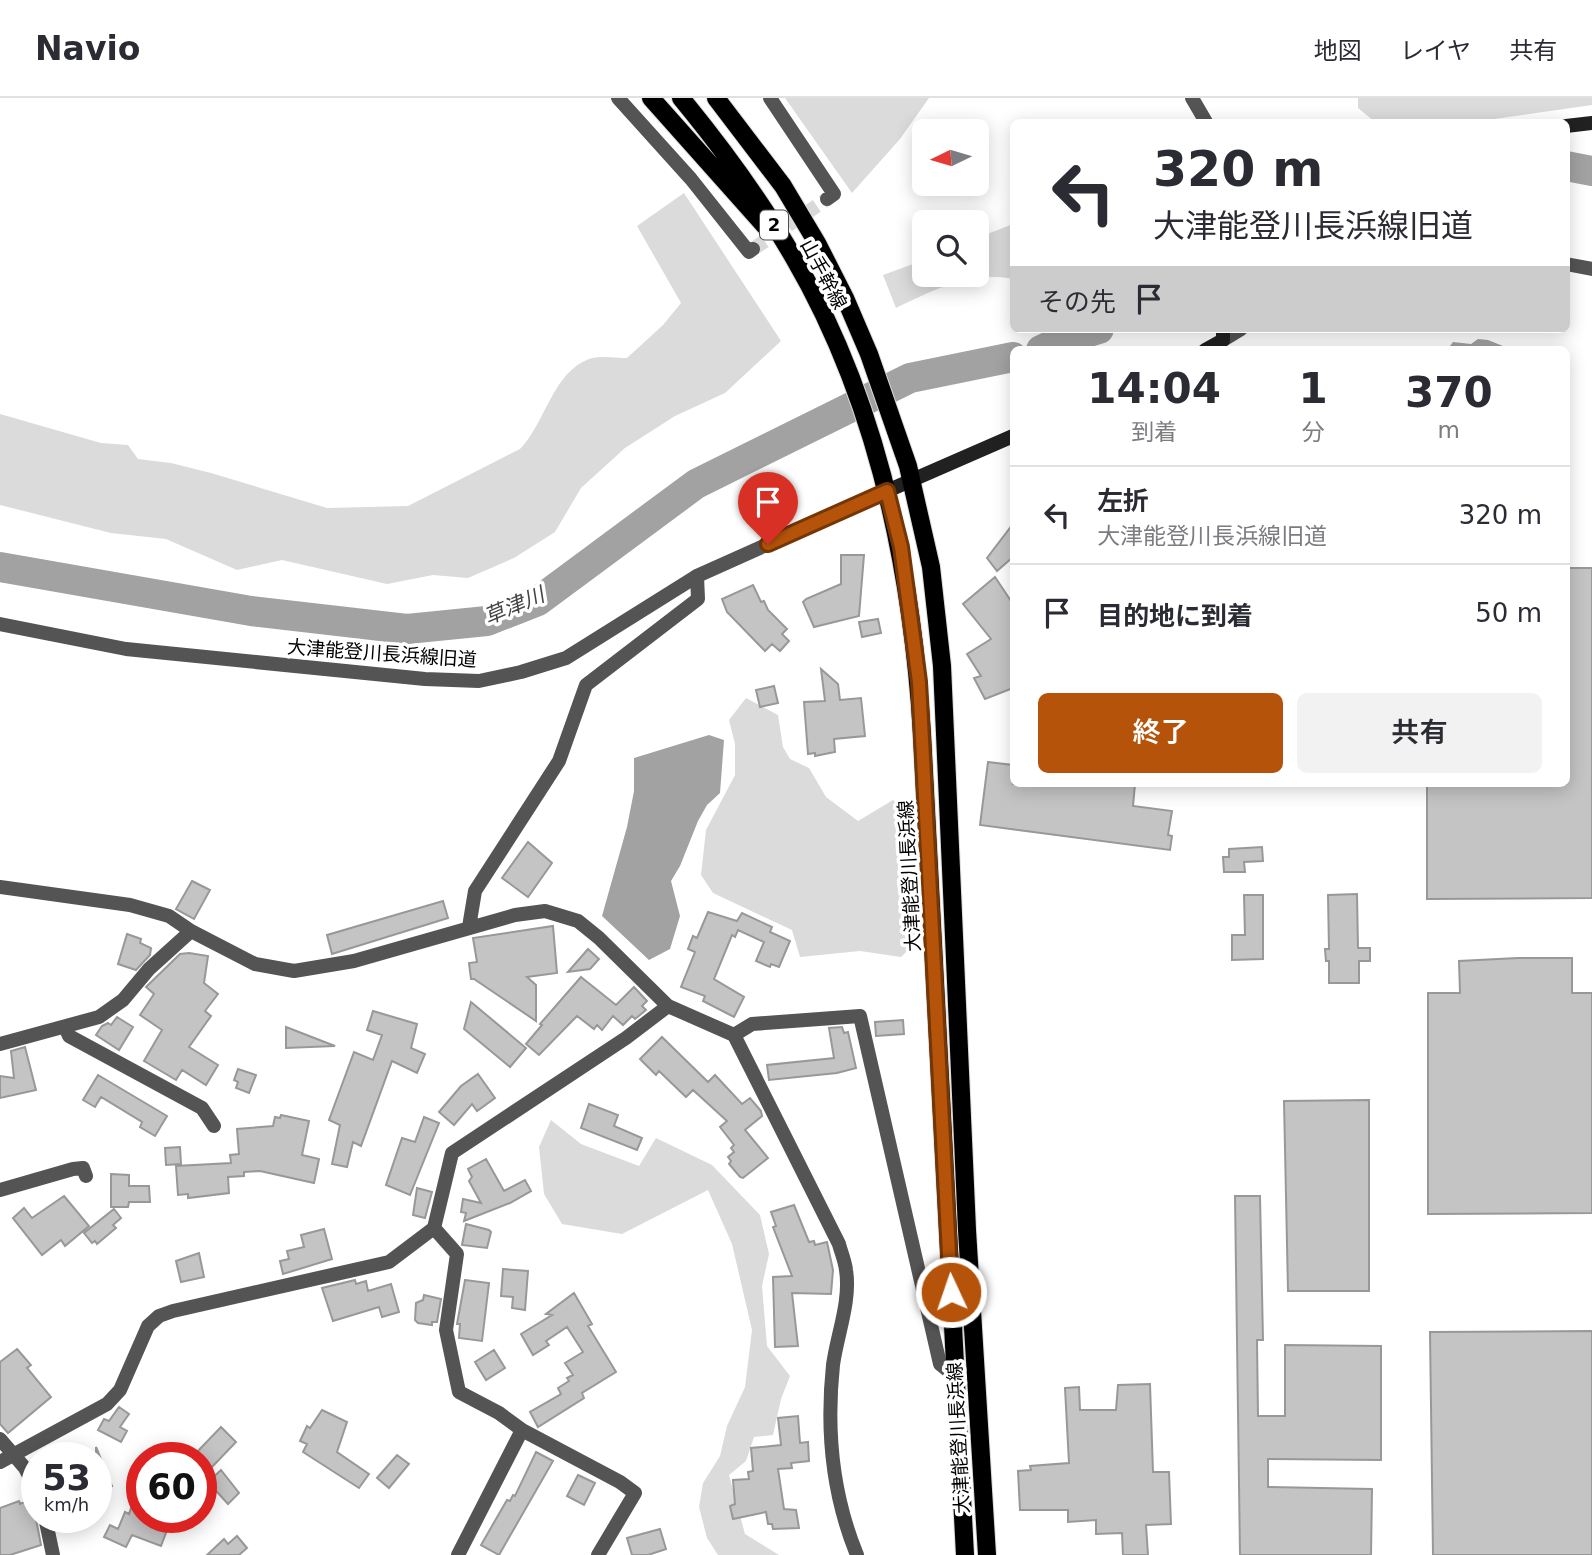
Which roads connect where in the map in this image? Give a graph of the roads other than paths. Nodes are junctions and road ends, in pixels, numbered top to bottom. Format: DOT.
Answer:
graph roads {
  1 [pos="618,98"];
  2 [pos="652,98"];
  3 [pos="681,98"];
  4 [pos="716,98"];
  5 [pos="770,98"];
  6 [pos="1192,98"];
  7 [pos="1204,119"];
  8 [pos="1592,122"];
  9 [pos="1570,125"];
  10 [pos="827,199"];
  11 [pos="753,249"];
  12 [pos="795,260"];
  13 [pos="1570,265"];
  14 [pos="1592,269"];
  15 [pos="1223,334"];
  16 [pos="1210,346"];
  17 [pos="1010,437"];
  18 [pos="912,482"];
  19 [pos="887,491"];
  20 [pos="697,576"];
  21 [pos="0,624"];
  22 [pos="0,887"];
  23 [pos="469,927"];
  24 [pos="191,931"];
  25 [pos="668,1006"];
  26 [pos="65,1027"];
  27 [pos="734,1035"];
  28 [pos="0,1044"];
  29 [pos="214,1126"];
  30 [pos="86,1176"];
  31 [pos="0,1190"];
  32 [pos="434,1228"];
  33 [pos="955,1376"];
  34 [pos="522,1430"];
  35 [pos="0,1439"];
  36 [pos="7,1458"];
  37 [pos="48,1533"];
  38 [pos="53,1555"];
  39 [pos="458,1555"];
  40 [pos="598,1555"];
  41 [pos="857,1555"];
  42 [pos="965,1555"];
  43 [pos="987,1555"];
  1 -- 11 [label="street"];
  2 -- 12 [label="main road"];
  3 -- 12 [label="main road, 山手幹線 / 2"];
  4 -- 18 [label="main road, 山手幹線 / 2"];
  5 -- 10 [label="street"];
  6 -- 7 [label="street"];
  8 -- 9 [label="main road"];
  12 -- 19 [label="main road, 山手幹線 / 2"];
  13 -- 14 [label="street"];
  15 -- 16 [label="main road"];
  17 -- 18 [label="main road"];
  18 -- 19 [label="main road"];
  18 -- 43 [label="main road, 大津能登川長浜線 / 2"];
  19 -- 20 [label="street, 大津能登川長浜線旧道"];
  19 -- 33 [label="main road, 大津能登川長浜線 / 2"];
  20 -- 21 [label="street, 大津能登川長浜線旧道"];
  20 -- 23 [label="street"];
  22 -- 24 [label="street"];
  23 -- 24 [label="street"];
  23 -- 25 [label="street"];
  24 -- 26 [label="street"];
  25 -- 27 [label="street"];
  25 -- 32 [label="street"];
  26 -- 28 [label="street"];
  26 -- 29 [label="street"];
  27 -- 33 [label="street"];
  27 -- 41 [label="street"];
  30 -- 31 [label="street"];
  32 -- 34 [label="street"];
  32 -- 36 [label="street"];
  33 -- 42 [label="main road, 大津能登川長浜線 / 2"];
  34 -- 39 [label="street"];
  34 -- 40 [label="street"];
  35 -- 36 [label="street"];
  37 -- 38 [label="street"];
}
